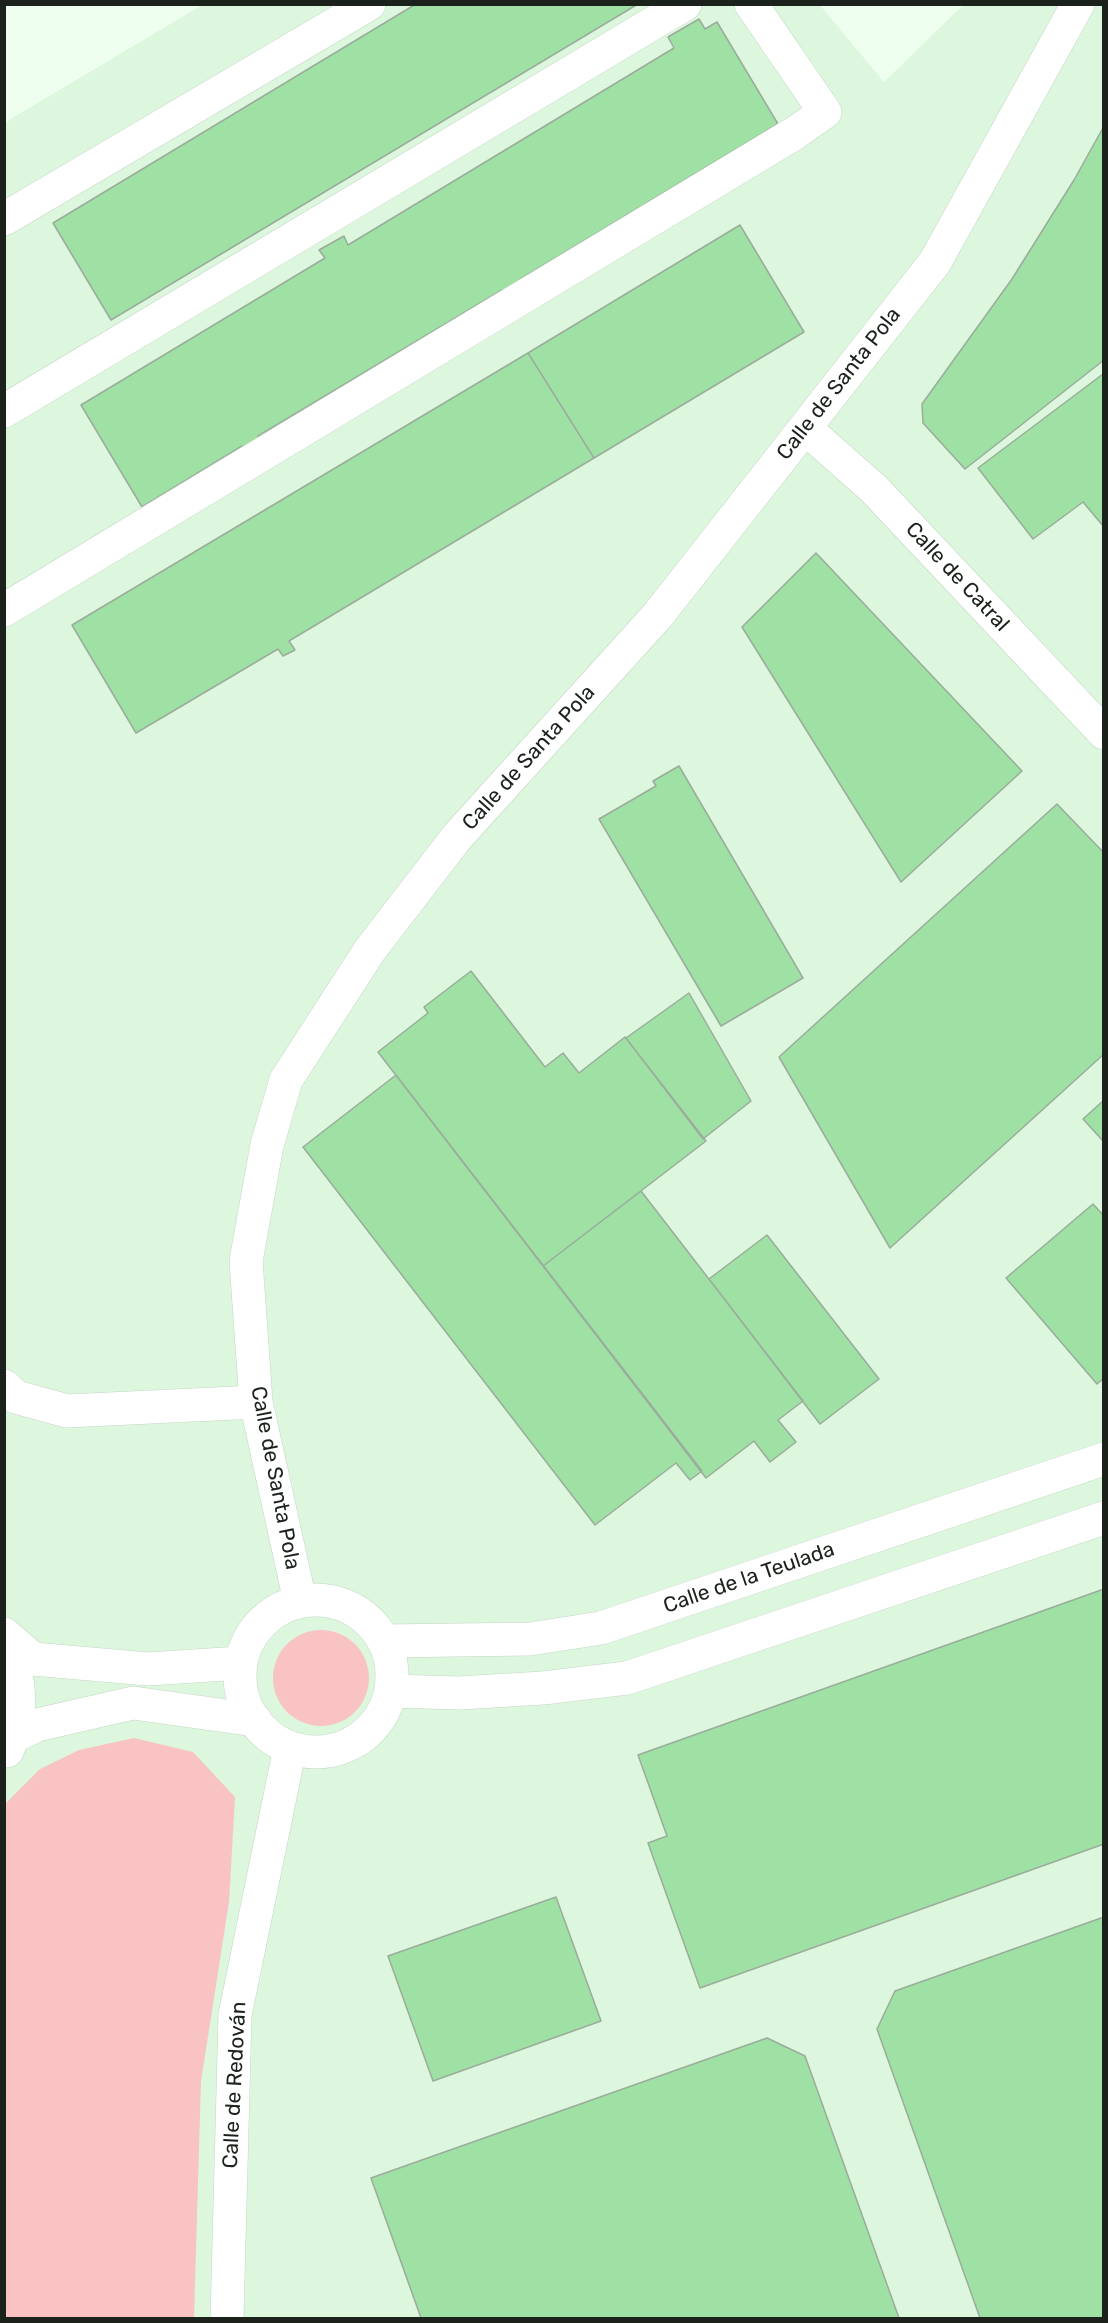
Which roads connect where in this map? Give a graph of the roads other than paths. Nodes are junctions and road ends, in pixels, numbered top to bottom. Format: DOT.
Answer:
graph roads {
  1 [pos="369,4"];
  2 [pos="685,4"];
  3 [pos="750,4"];
  4 [pos="1078,4"];
  5 [pos="4,219"];
  6 [pos="4,411"];
  7 [pos="805,428"];
  8 [pos="4,610"];
  9 [pos="1104,733"];
  10 [pos="4,1386"];
  11 [pos="256,1402"];
  12 [pos="1104,1459"];
  13 [pos="1104,1518"];
  14 [pos="300,1601"];
  15 [pos="4,1634"];
  16 [pos="385,1641"];
  17 [pos="4,1645"];
  18 [pos="240,1663"];
  19 [pos="392,1691"];
  20 [pos="255,1720"];
  21 [pos="9,1746"];
  22 [pos="290,1748"];
  23 [pos="226,2319"];
  1 -- 5 [label="street"];
  2 -- 6 [label="street"];
  3 -- 8 [label="street"];
  4 -- 7 [label="street, Calle de Santa Pola"];
  7 -- 9 [label="street, Calle de Catral"];
  7 -- 11 [label="street, Calle de Santa Pola"];
  10 -- 11 [label="street"];
  11 -- 14 [label="street, Calle de Santa Pola"];
  12 -- 16 [label="street, Calle de la Teulada"];
  13 -- 19 [label="street"];
  14 -- 16 [label="street"];
  14 -- 18 [label="street"];
  15 -- 18 [label="street"];
  16 -- 19 [label="street"];
  17 -- 21 [label="street"];
  18 -- 20 [label="street"];
  19 -- 22 [label="street"];
  20 -- 21 [label="street"];
  20 -- 22 [label="street"];
  22 -- 23 [label="street, Calle de Redován"];
}
